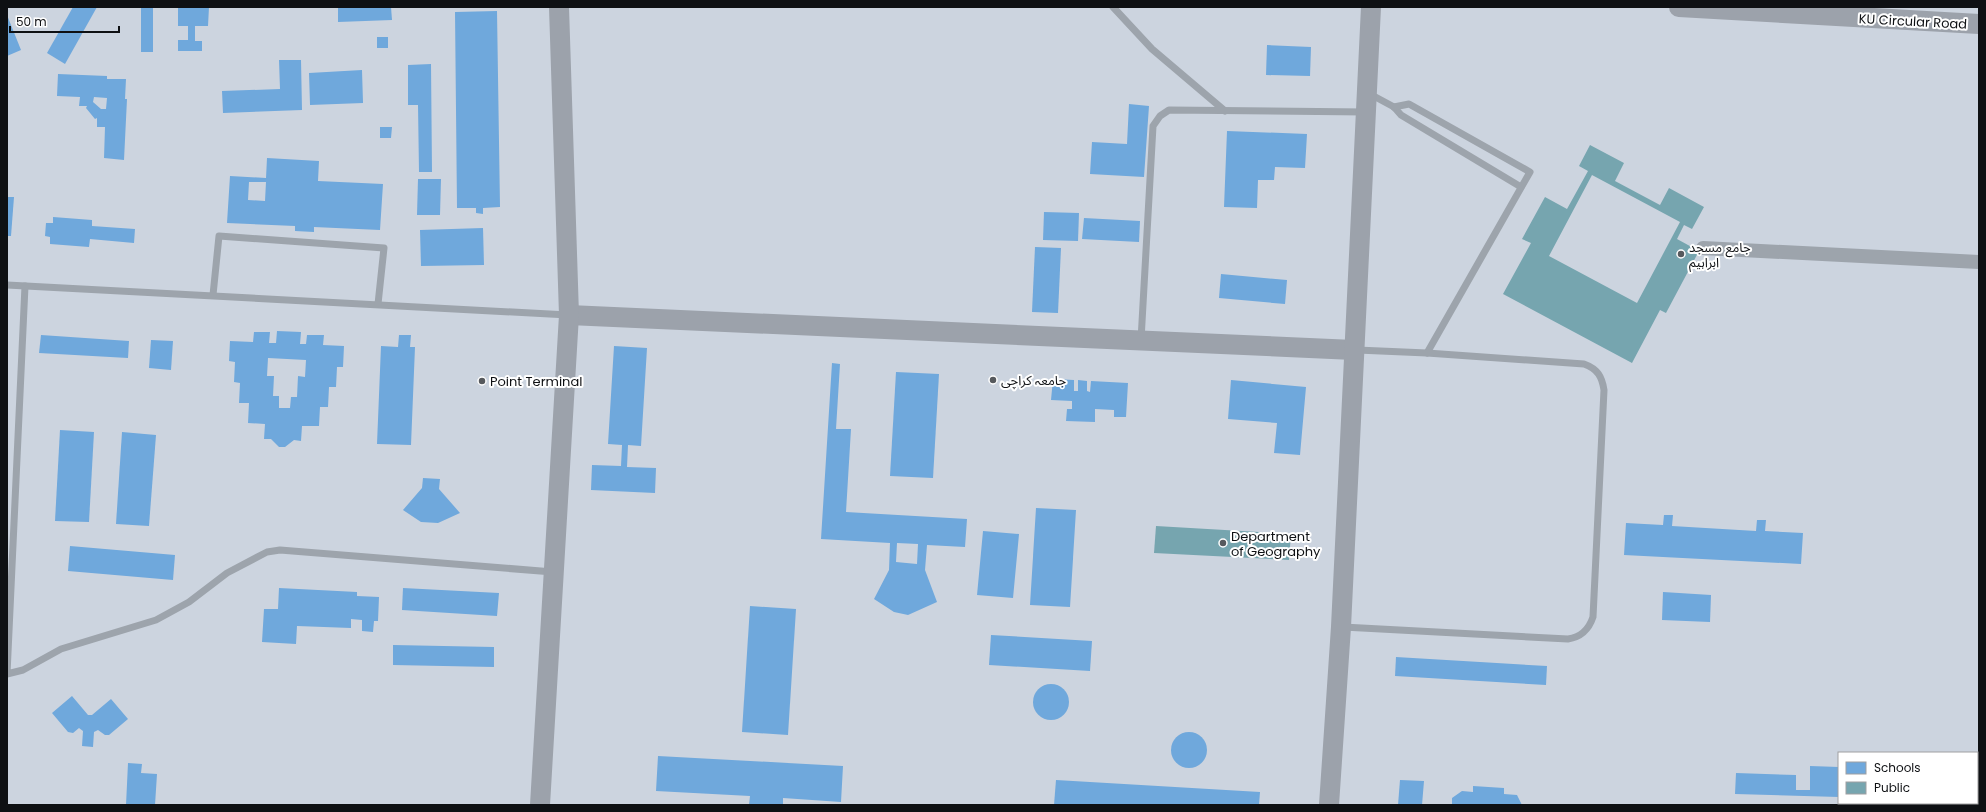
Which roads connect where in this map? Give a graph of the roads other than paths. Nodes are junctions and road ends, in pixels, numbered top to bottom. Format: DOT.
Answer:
graph roads {
  1 [pos="559,7"];
  2 [pos="1113,7"];
  3 [pos="1371,7"];
  4 [pos="1679,7"];
  5 [pos="1979,24"];
  6 [pos="1367,92"];
  7 [pos="1394,106"];
  8 [pos="1225,111"];
  9 [pos="1366,112"];
  10 [pos="1520,187"];
  11 [pos="1703,248"];
  12 [pos="1979,262"];
  13 [pos="7,285"];
  14 [pos="25,286"];
  15 [pos="213,295"];
  16 [pos="378,304"];
  17 [pos="569,315"];
  18 [pos="1141,340"];
  19 [pos="1354,350"];
  20 [pos="1426,353"];
  21 [pos="555,572"];
  22 [pos="1341,627"];
  23 [pos="7,674"];
  24 [pos="7,678"];
  25 [pos="540,805"];
  26 [pos="1330,805"];
  1 -- 17 [label="street"];
  2 -- 8 [label="lane"];
  3 -- 6 [label="street"];
  4 -- 5 [label="street, KU Circular Road"];
  6 -- 7 [label="lane"];
  6 -- 9 [label="street"];
  7 -- 10 [label="lane"];
  7 -- 10 [label="lane"];
  8 -- 9 [label="lane"];
  8 -- 18 [label="lane"];
  9 -- 19 [label="street"];
  10 -- 20 [label="lane"];
  11 -- 12 [label="street"];
  13 -- 14 [label="lane"];
  14 -- 15 [label="lane"];
  14 -- 23 [label="lane"];
  15 -- 16 [label="lane"];
  15 -- 16 [label="lane"];
  16 -- 17 [label="lane"];
  17 -- 18 [label="street"];
  17 -- 21 [label="street"];
  18 -- 19 [label="street"];
  19 -- 20 [label="lane"];
  19 -- 22 [label="street"];
  20 -- 22 [label="lane"];
  21 -- 23 [label="lane"];
  21 -- 25 [label="street"];
  22 -- 26 [label="street"];
  23 -- 24 [label="lane"];
}
